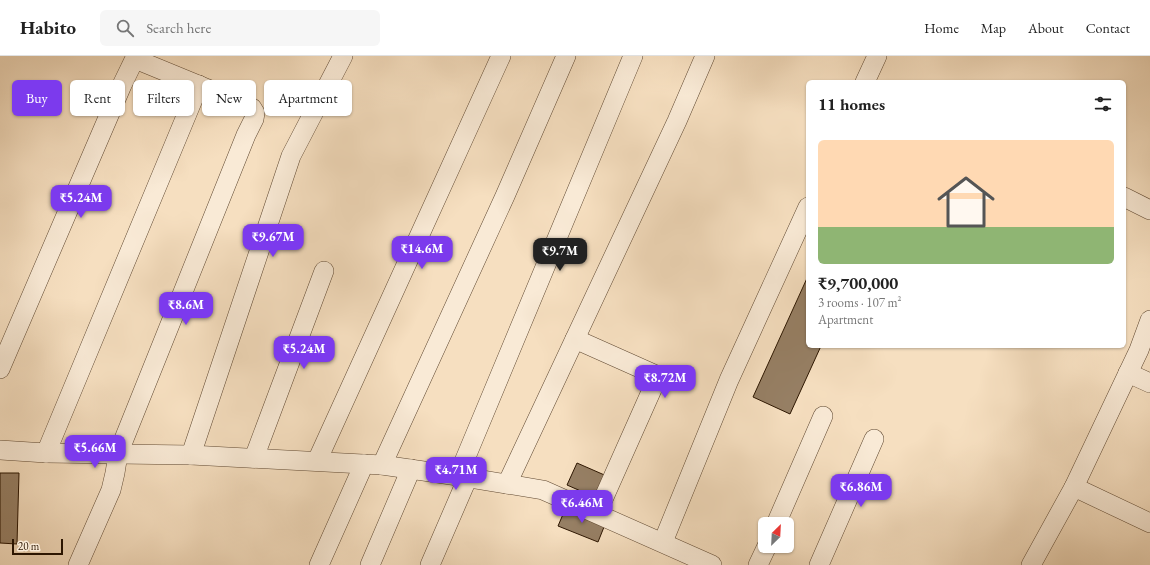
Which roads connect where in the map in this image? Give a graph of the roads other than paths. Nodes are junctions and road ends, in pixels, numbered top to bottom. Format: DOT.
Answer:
graph roads {
  1 [pos="344,56"];
  2 [pos="501,56"];
  3 [pos="566,56"];
  4 [pos="634,56"];
  5 [pos="705,56"];
  6 [pos="877,56"];
  7 [pos="135,57"];
  8 [pos="866,80"];
  9 [pos="199,86"];
  10 [pos="1126,198"];
  11 [pos="1150,210"];
  12 [pos="806,211"];
  13 [pos="324,271"];
  14 [pos="1150,320"];
  15 [pos="575,340"];
  16 [pos="0,369"];
  17 [pos="1128,373"];
  18 [pos="1150,383"];
  19 [pos="823,416"];
  20 [pos="874,439"];
  21 [pos="0,450"];
  22 [pos="46,453"];
  23 [pos="118,454"];
  24 [pos="191,455"];
  25 [pos="254,458"];
  26 [pos="317,462"];
  27 [pos="373,464"];
  28 [pos="411,469"];
  29 [pos="463,477"];
  30 [pos="507,484"];
  31 [pos="1074,487"];
  32 [pos="597,513"];
  33 [pos="779,517"];
  34 [pos="1150,523"];
  35 [pos="663,542"];
  36 [pos="764,553"];
  37 [pos="685,559"];
  38 [pos="78,565"];
  39 [pos="319,565"];
  40 [pos="370,565"];
  41 [pos="430,565"];
  42 [pos="712,565"];
  43 [pos="758,565"];
  44 [pos="819,565"];
  45 [pos="1031,565"];
  1 -- 24 [label="street"];
  2 -- 26 [label="street"];
  3 -- 27 [label="street"];
  4 -- 29 [label="street"];
  5 -- 15 [label="street"];
  6 -- 8 [label="street"];
  7 -- 9 [label="street"];
  7 -- 16 [label="street"];
  9 -- 22 [label="street"];
  9 -- 23 [label="street"];
  10 -- 11 [label="street"];
  12 -- 35 [label="street"];
  13 -- 25 [label="street"];
  14 -- 17 [label="street"];
  15 -- 30 [label="street"];
  15 -- 32 [label="street"];
  17 -- 18 [label="street"];
  17 -- 31 [label="street"];
  19 -- 33 [label="street"];
  20 -- 44 [label="street"];
  21 -- 22 [label="street"];
  22 -- 23 [label="street"];
  23 -- 24 [label="street"];
  23 -- 38 [label="street"];
  24 -- 25 [label="street"];
  25 -- 26 [label="street"];
  26 -- 27 [label="street"];
  27 -- 28 [label="street"];
  27 -- 39 [label="street"];
  28 -- 29 [label="street"];
  28 -- 40 [label="street"];
  29 -- 30 [label="street"];
  29 -- 41 [label="street"];
  30 -- 32 [label="street"];
  31 -- 34 [label="street"];
  31 -- 45 [label="street"];
  32 -- 35 [label="street"];
  35 -- 37 [label="street"];
  36 -- 43 [label="street"];
  37 -- 42 [label="street"];
}
